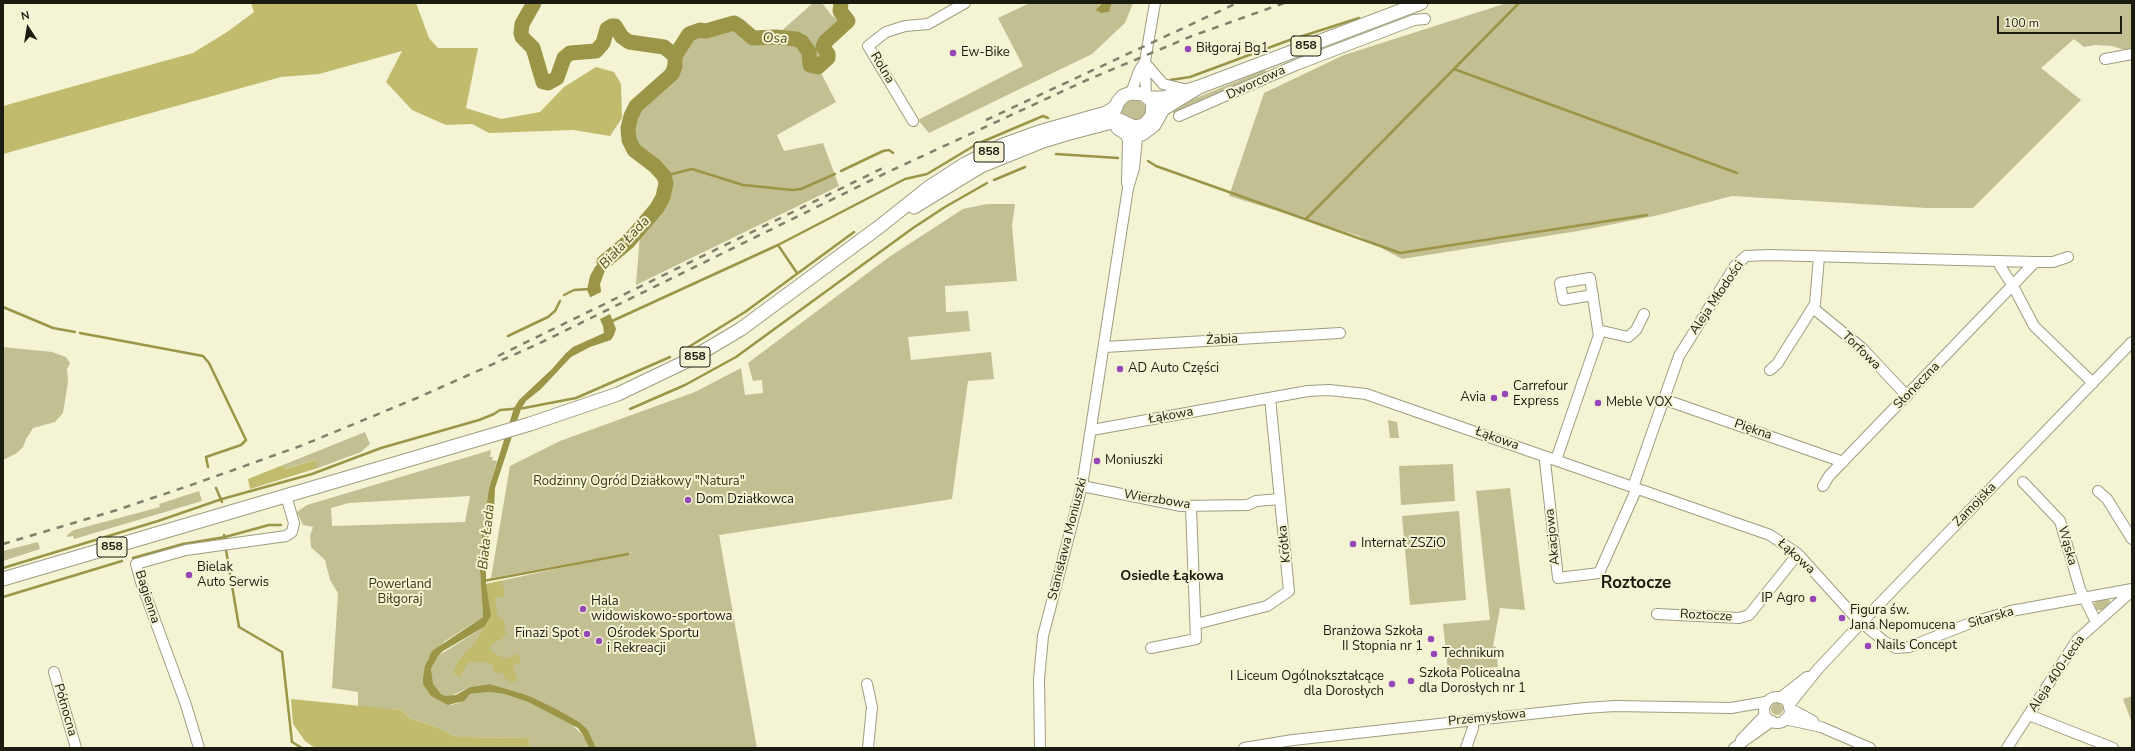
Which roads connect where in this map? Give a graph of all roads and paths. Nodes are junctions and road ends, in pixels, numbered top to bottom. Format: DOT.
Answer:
graph roads {
  1 [pos="965,3"];
  2 [pos="1154,3"];
  3 [pos="1422,3"];
  4 [pos="1424,19"];
  5 [pos="2132,54"];
  6 [pos="2105,59"];
  7 [pos="1267,60"];
  8 [pos="1145,63"];
  9 [pos="1273,75"];
  10 [pos="1194,88"];
  11 [pos="1131,93"];
  12 [pos="1148,97"];
  13 [pos="1115,115"];
  14 [pos="1179,116"];
  15 [pos="913,121"];
  16 [pos="1135,131"];
  17 [pos="1819,257"];
  18 [pos="2068,257"];
  19 [pos="1999,261"];
  20 [pos="2035,262"];
  21 [pos="2013,286"];
  22 [pos="1592,295"];
  23 [pos="1813,308"];
  24 [pos="1644,314"];
  25 [pos="1598,330"];
  26 [pos="1340,333"];
  27 [pos="2132,343"];
  28 [pos="1104,347"];
  29 [pos="1770,370"];
  30 [pos="2093,383"];
  31 [pos="1908,396"];
  32 [pos="1270,398"];
  33 [pos="1663,399"];
  34 [pos="1092,430"];
  35 [pos="1551,459"];
  36 [pos="1843,462"];
  37 [pos="2023,482"];
  38 [pos="1082,486"];
  39 [pos="1823,486"];
  40 [pos="1635,488"];
  41 [pos="2098,491"];
  42 [pos="286,496"];
  43 [pos="1280,499"];
  44 [pos="1191,507"];
  45 [pos="2132,539"];
  46 [pos="1798,554"];
  47 [pos="3,579"];
  48 [pos="2132,590"];
  49 [pos="2086,598"];
  50 [pos="1657,614"];
  51 [pos="1862,622"];
  52 [pos="2096,622"];
  53 [pos="1196,624"];
  54 [pos="1151,648"];
  55 [pos="1818,668"];
  56 [pos="54,672"];
  57 [pos="866,684"];
  58 [pos="1780,698"];
  59 [pos="1766,702"];
  60 [pos="1789,707"];
  61 [pos="1731,708"];
  62 [pos="2029,715"];
  63 [pos="1767,717"];
  64 [pos="1785,719"];
  65 [pos="1473,720"];
  66 [pos="1821,727"];
  67 [pos="1293,744"];
  68 [pos="1735,747"];
  69 [pos="76,748"];
  70 [pos="199,748"];
  71 [pos="868,748"];
  72 [pos="1040,748"];
  73 [pos="1244,748"];
  74 [pos="1466,748"];
  75 [pos="1870,748"];
  76 [pos="2007,748"];
  77 [pos="2113,748"];
  1 -- 15 [label="street, Rolna"];
  2 -- 8 [label="street"];
  3 -- 7 [label="main road, 858"];
  4 -- 9 [label="street, Dworcowa"];
  5 -- 6 [label="street"];
  7 -- 9 [label="street"];
  7 -- 10 [label="main road, 858"];
  8 -- 10 [label="street"];
  8 -- 11 [label="street"];
  8 -- 12 [label="street"];
  9 -- 14 [label="street, Dworcowa"];
  10 -- 12 [label="main road, 858"];
  10 -- 16 [label="main road, 858"];
  11 -- 12 [label="main road, 858"];
  11 -- 13 [label="main road, 858"];
  12 -- 16 [label="main road"];
  13 -- 16 [label="main road"];
  13 -- 42 [label="main road, 858"];
  16 -- 28 [label="street, Stanisława Moniuszki"];
  17 -- 19 [label="street, Aleja Młodości"];
  17 -- 23 [label="street"];
  17 -- 33 [label="street, Aleja Młodości"];
  18 -- 20 [label="street, Aleja Młodości"];
  19 -- 20 [label="street, Aleja Młodości"];
  19 -- 21 [label="street"];
  20 -- 21 [label="street, Słoneczna"];
  21 -- 30 [label="street"];
  21 -- 31 [label="street, Słoneczna"];
  22 -- 25 [label="street"];
  23 -- 29 [label="street"];
  23 -- 31 [label="street, Torfowa"];
  24 -- 25 [label="street"];
  25 -- 35 [label="street"];
  26 -- 28 [label="street, Żabia"];
  27 -- 30 [label="street, Zamojska"];
  28 -- 34 [label="street, Stanisława Moniuszki"];
  30 -- 51 [label="street, Zamojska"];
  31 -- 36 [label="street, Słoneczna"];
  32 -- 34 [label="street, Łąkowa"];
  32 -- 35 [label="street, Łąkowa"];
  32 -- 43 [label="street, Krótka"];
  33 -- 36 [label="street, Piękna"];
  33 -- 40 [label="street, Aleja Młodości"];
  34 -- 38 [label="street, Stanisława Moniuszki"];
  35 -- 40 [label="street, Łąkowa"];
  35 -- 40 [label="street, Akacjowa"];
  36 -- 39 [label="street, Słoneczna"];
  37 -- 49 [label="street, Wąska"];
  38 -- 44 [label="street, Wierzbowa"];
  38 -- 72 [label="street, Stanisława Moniuszki"];
  40 -- 46 [label="street, Łąkowa"];
  41 -- 45 [label="street"];
  42 -- 47 [label="main road, 858"];
  42 -- 70 [label="street, Bagienna"];
  43 -- 44 [label="street, Wierzbowa"];
  43 -- 53 [label="street, Krótka"];
  44 -- 53 [label="street"];
  46 -- 50 [label="street, Roztocze"];
  46 -- 51 [label="street, Łąkowa"];
  48 -- 49 [label="street, Sitarska"];
  48 -- 52 [label="street, Aleja 400-lecia"];
  49 -- 51 [label="street, Sitarska"];
  49 -- 52 [label="street, Wąska"];
  51 -- 55 [label="street, Zamojska"];
  52 -- 62 [label="street, Aleja 400-lecia"];
  53 -- 54 [label="street"];
  55 -- 58 [label="street, Zamojska"];
  55 -- 60 [label="street, Zamojska"];
  56 -- 69 [label="street, Północna"];
  57 -- 71 [label="street"];
  58 -- 59 [label="street"];
  58 -- 60 [label="street"];
  59 -- 61 [label="street, Przemysłowa"];
  59 -- 63 [label="street"];
  60 -- 64 [label="street"];
  60 -- 66 [label="street"];
  61 -- 63 [label="street, Przemysłowa"];
  61 -- 65 [label="street, Przemysłowa"];
  62 -- 76 [label="street, Aleja 400-lecia"];
  62 -- 77 [label="street"];
  63 -- 64 [label="street"];
  63 -- 68 [label="street"];
  64 -- 66 [label="street"];
  65 -- 67 [label="street, Przemysłowa"];
  65 -- 74 [label="street"];
  66 -- 75 [label="street"];
  67 -- 73 [label="street, Przemysłowa"];
}
